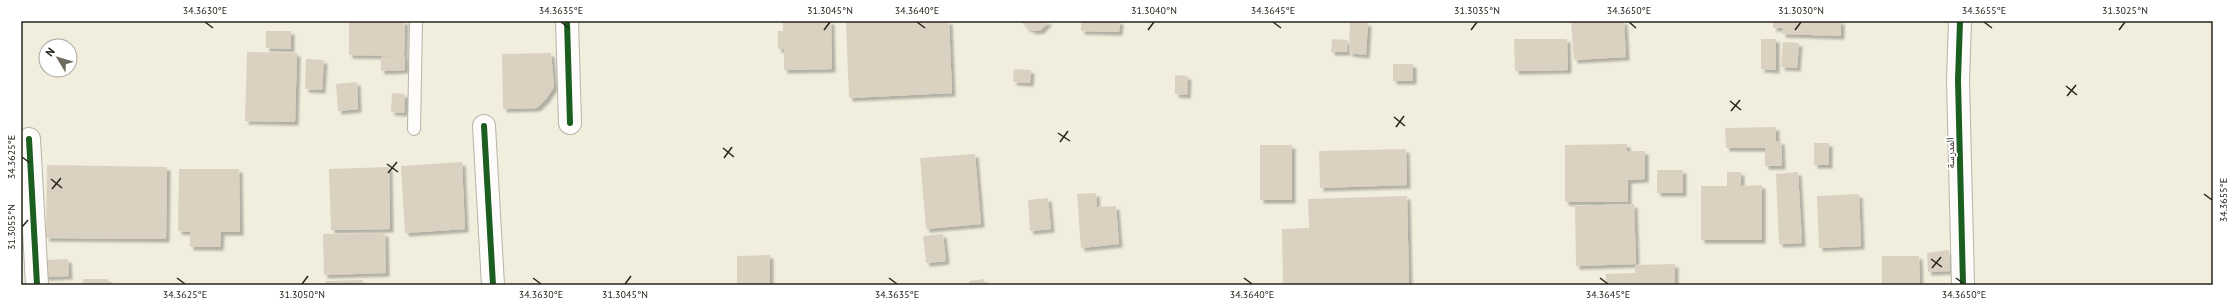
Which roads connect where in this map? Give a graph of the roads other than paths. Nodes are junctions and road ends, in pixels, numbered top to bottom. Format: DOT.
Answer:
graph roads {
  1 [pos="416,21"];
  2 [pos="567,21"];
  3 [pos="1960,21"];
  4 [pos="570,123"];
  5 [pos="484,126"];
  6 [pos="414,129"];
  7 [pos="30,139"];
  8 [pos="37,285"];
  9 [pos="493,285"];
  10 [pos="1963,285"];
  1 -- 6 [label="lane"];
  2 -- 4 [label="street"];
  3 -- 10 [label="street, المدرسة"];
  5 -- 9 [label="street"];
  7 -- 8 [label="street"];
}
